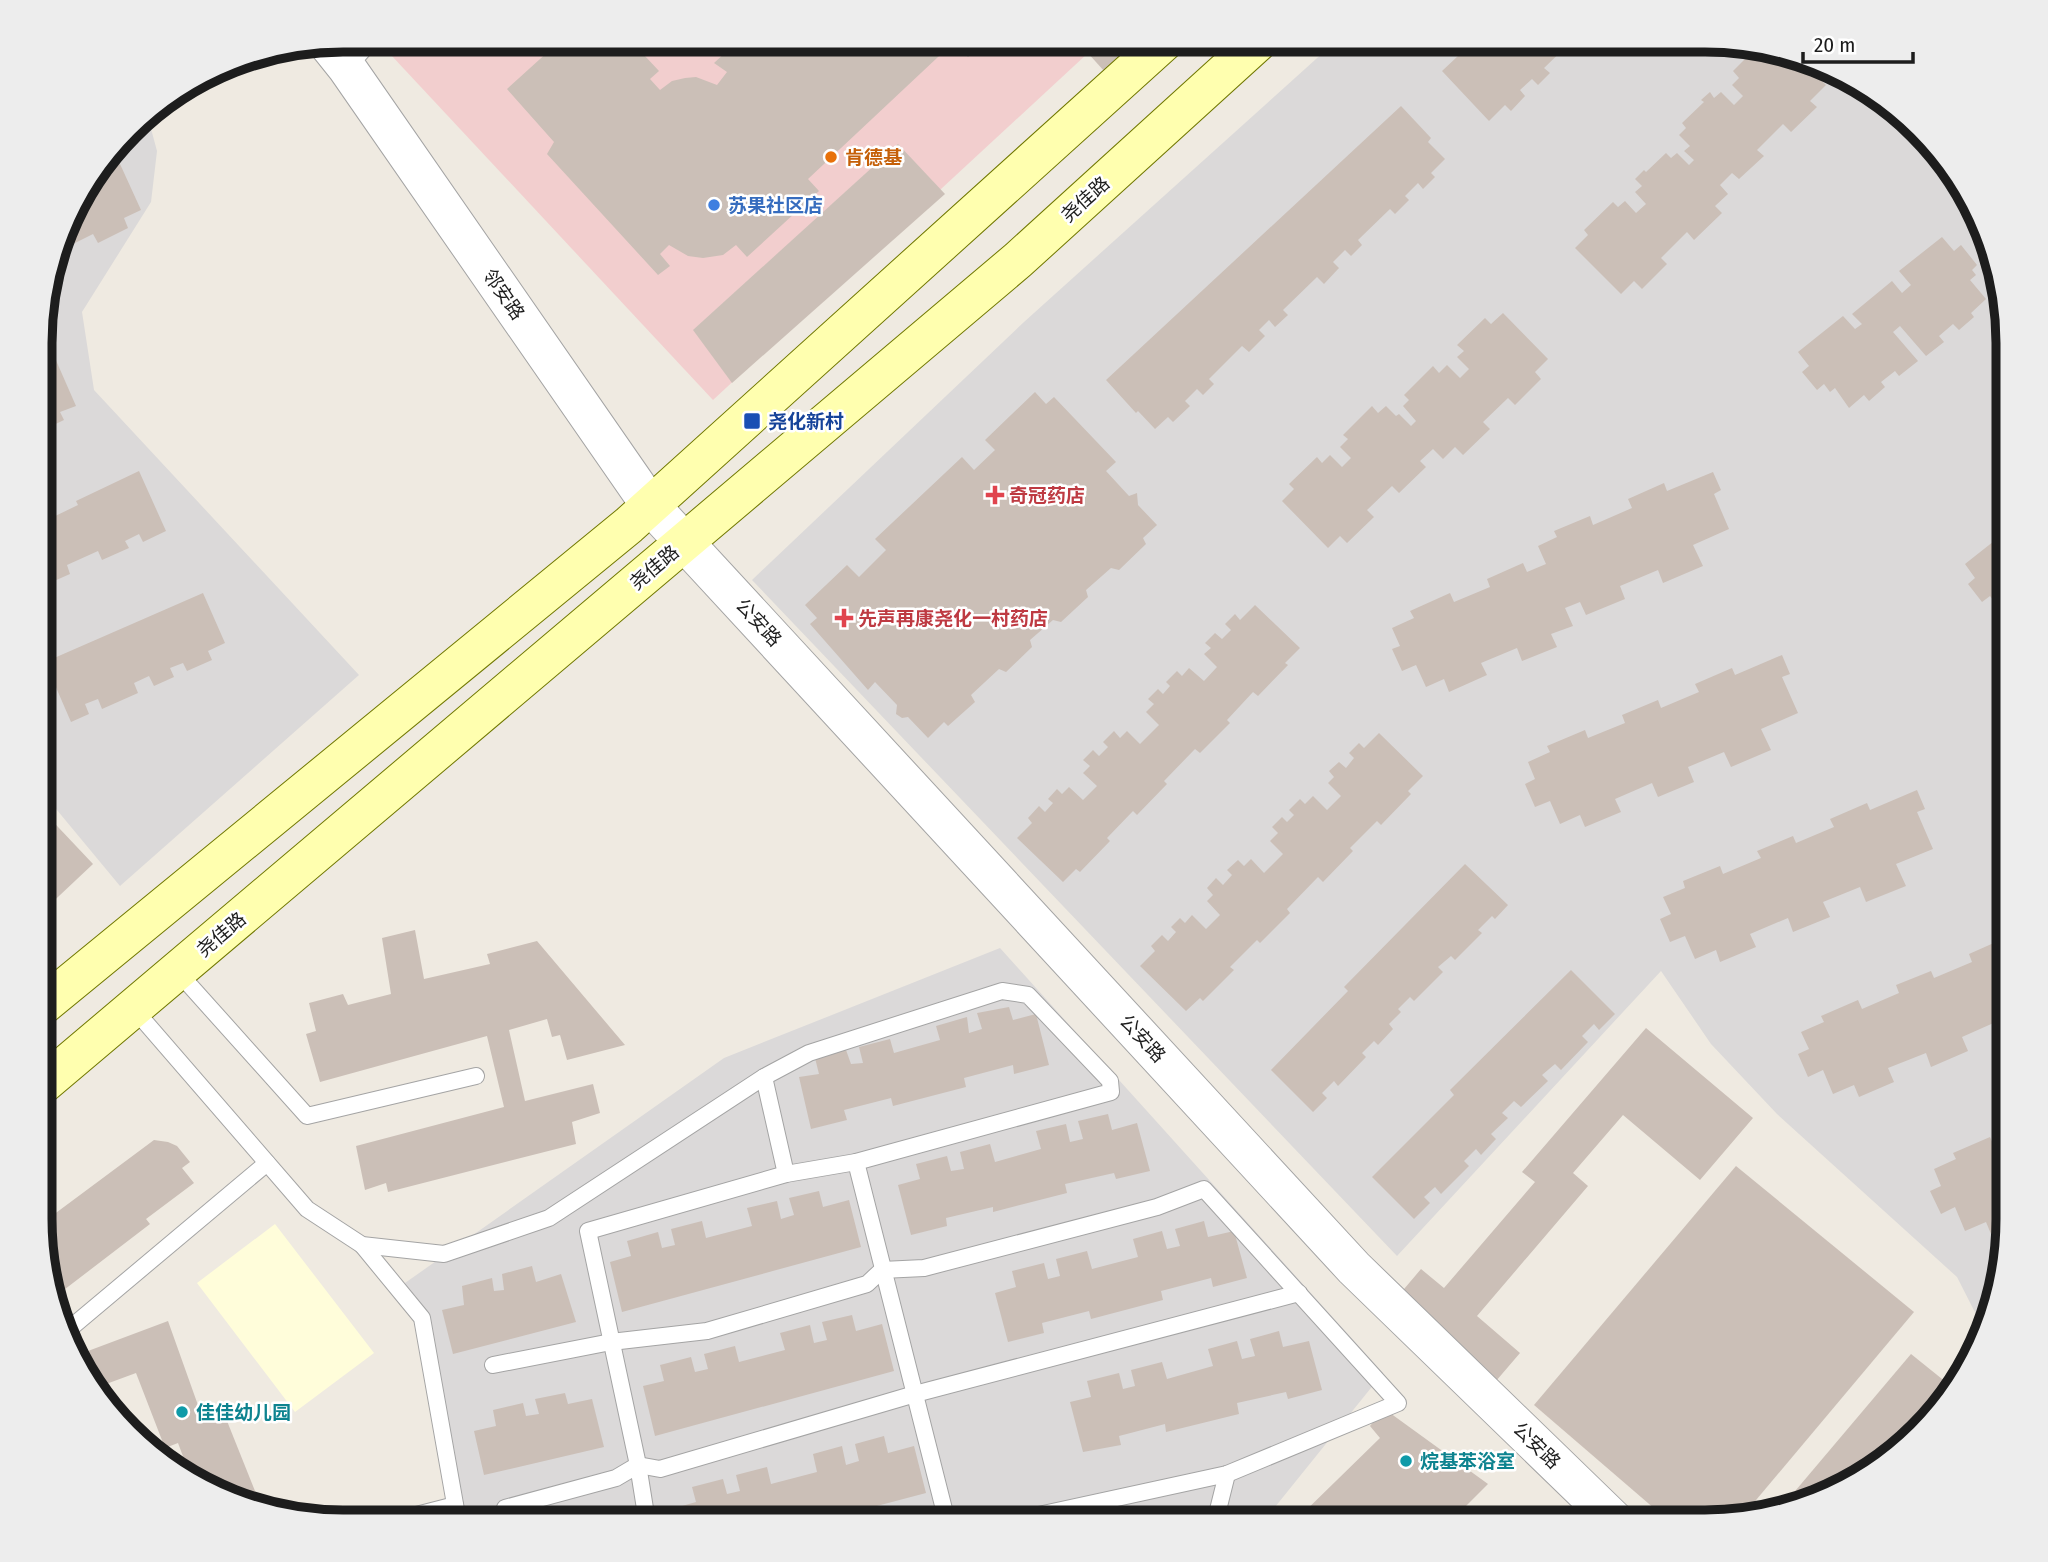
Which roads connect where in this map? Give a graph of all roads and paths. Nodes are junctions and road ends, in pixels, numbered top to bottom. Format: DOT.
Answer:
graph roads {
  1 [pos="1153,52"];
  2 [pos="1247,52"];
  3 [pos="337,56"];
  4 [pos="650,505"];
  5 [pos="684,541"];
  6 [pos="177,971"];
  7 [pos="52,998"];
  8 [pos="133,1008"];
  9 [pos="476,1076"];
  10 [pos="52,1077"];
  11 [pos="764,1077"];
  12 [pos="856,1161"];
  13 [pos="267,1163"];
  14 [pos="786,1174"];
  15 [pos="362,1245"];
  16 [pos="882,1270"];
  17 [pos="1299,1293"];
  18 [pos="74,1325"];
  19 [pos="611,1342"];
  20 [pos="494,1365"];
  21 [pos="915,1394"];
  22 [pos="638,1465"];
  23 [pos="1227,1474"];
  24 [pos="505,1508"];
  25 [pos="456,1510"];
  26 [pos="646,1510"];
  27 [pos="944,1510"];
  28 [pos="1062,1510"];
  29 [pos="1218,1510"];
  30 [pos="1604,1510"];
  1 -- 4 [label="main road"];
  2 -- 5 [label="main road, 尧佳路"];
  3 -- 4 [label="street, 邻安路"];
  4 -- 5 [label="street, 邻安路"];
  4 -- 7 [label="main road"];
  5 -- 6 [label="main road, 尧佳路"];
  5 -- 30 [label="street, 公安路"];
  6 -- 8 [label="main road, 尧佳路"];
  6 -- 9 [label="lane"];
  8 -- 10 [label="main road, 尧佳路"];
  8 -- 13 [label="lane"];
  11 -- 12 [label="lane"];
  11 -- 14 [label="lane"];
  11 -- 15 [label="lane"];
  12 -- 14 [label="lane"];
  12 -- 16 [label="lane"];
  13 -- 15 [label="lane"];
  13 -- 18 [label="lane"];
  14 -- 19 [label="lane"];
  15 -- 25 [label="lane"];
  16 -- 17 [label="lane"];
  16 -- 19 [label="lane"];
  16 -- 21 [label="lane"];
  17 -- 21 [label="lane"];
  17 -- 23 [label="lane"];
  19 -- 20 [label="lane"];
  19 -- 22 [label="lane"];
  21 -- 22 [label="lane"];
  21 -- 27 [label="lane"];
  22 -- 24 [label="lane"];
  22 -- 26 [label="lane"];
  23 -- 28 [label="lane"];
  23 -- 29 [label="lane"];
}
